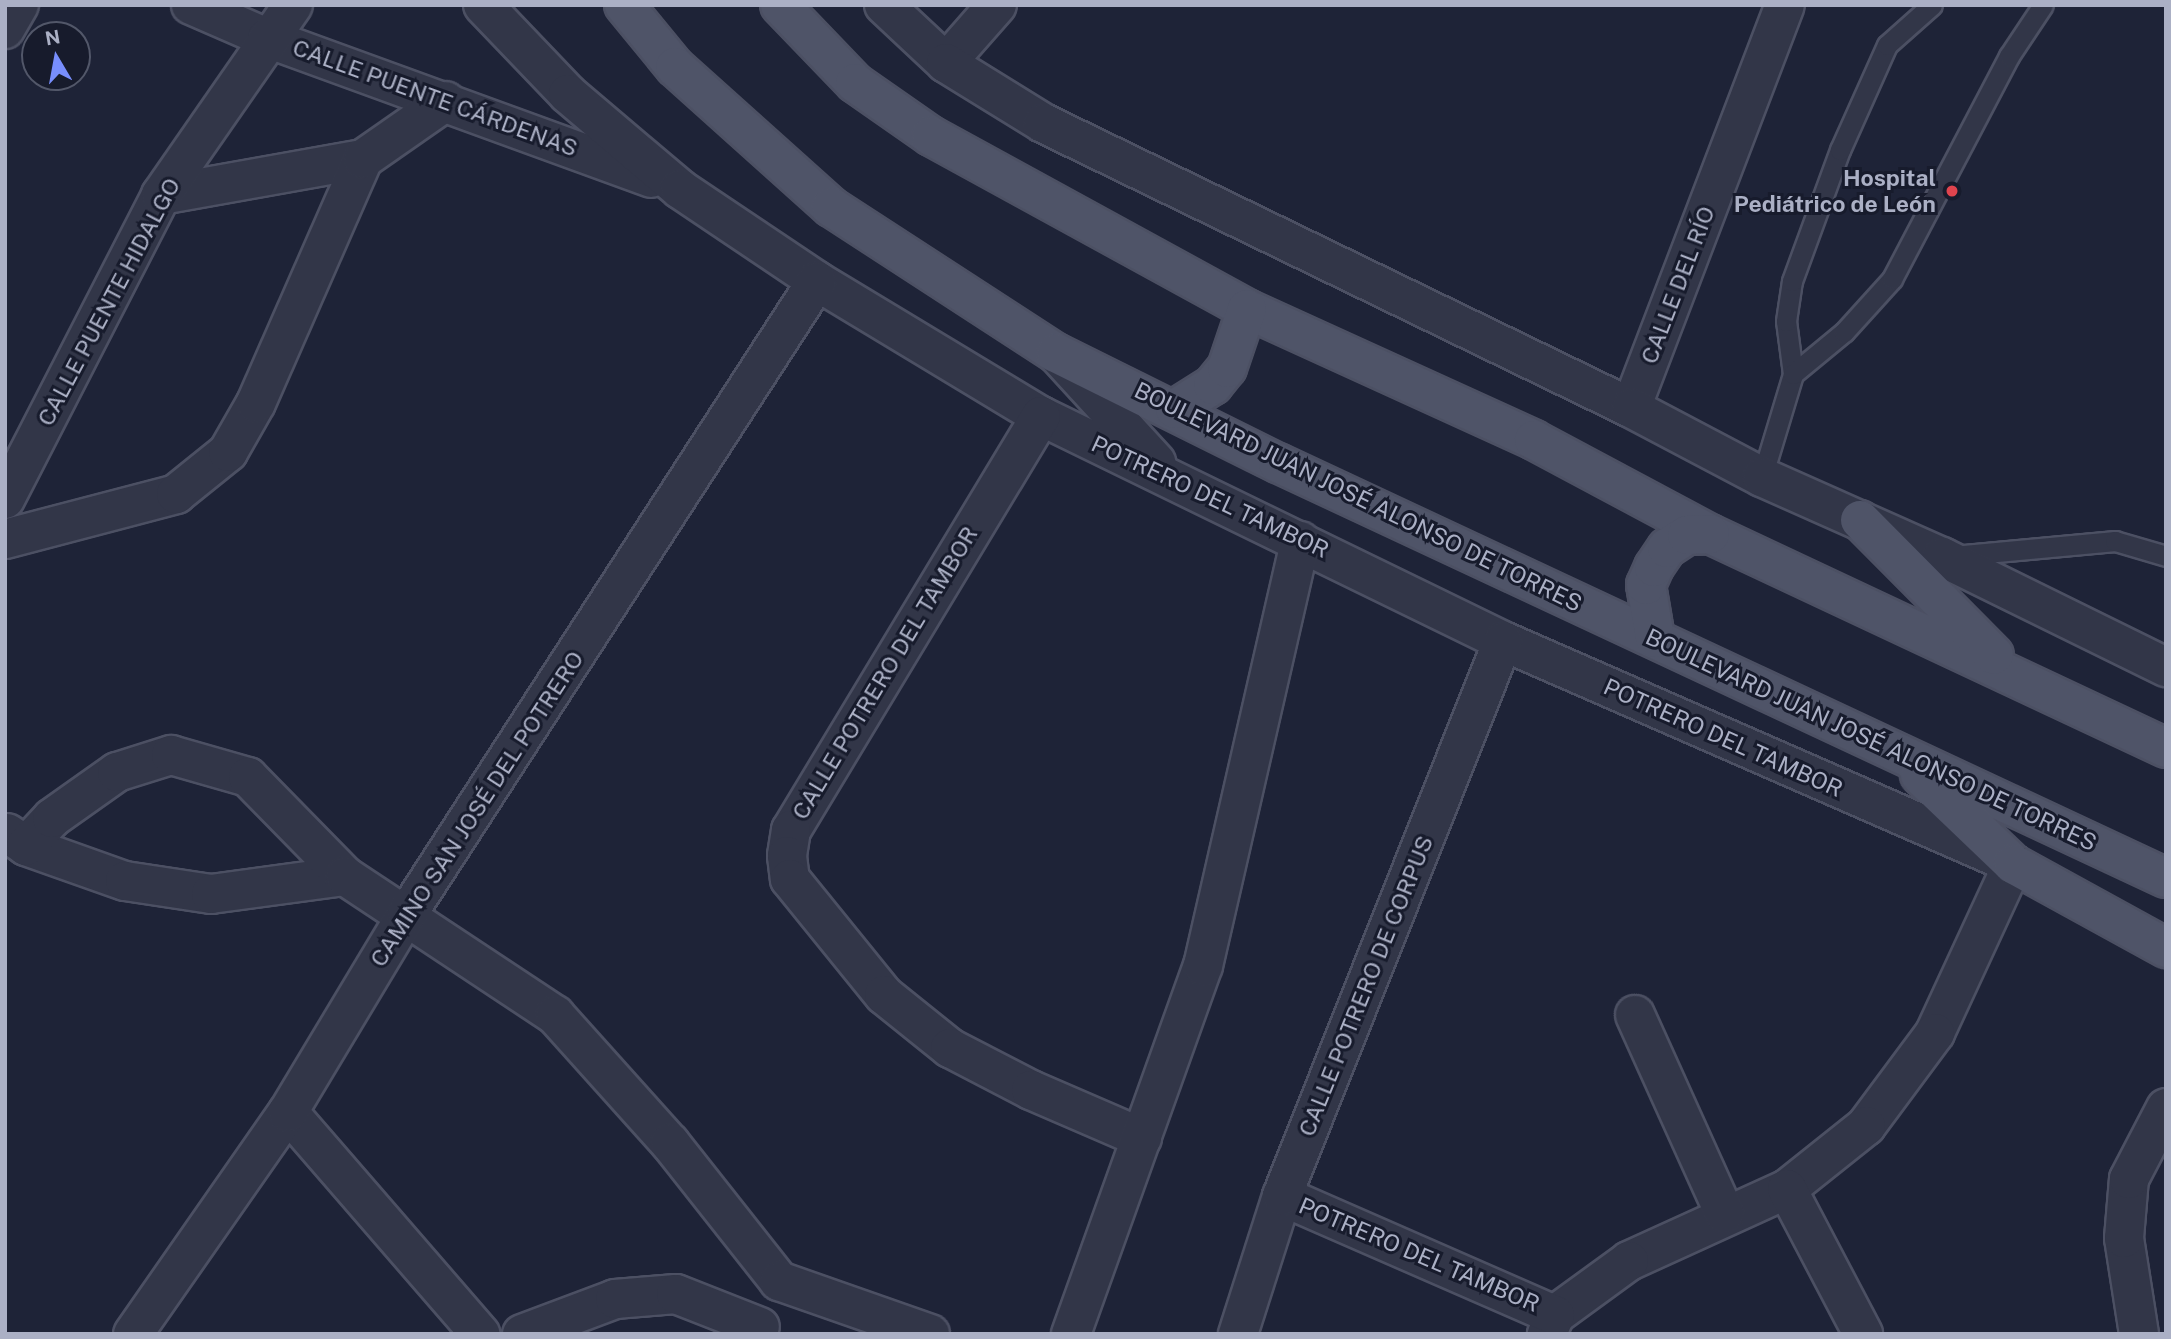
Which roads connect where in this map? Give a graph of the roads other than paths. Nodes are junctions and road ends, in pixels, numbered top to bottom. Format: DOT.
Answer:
graph roads {
  1 [pos="19,5"];
  2 [pos="191,5"];
  3 [pos="293,5"];
  4 [pos="483,5"];
  5 [pos="624,5"];
  6 [pos="780,5"];
  7 [pos="884,5"];
  8 [pos="997,5"];
  9 [pos="1785,5"];
  10 [pos="1932,5"];
  11 [pos="2043,5"];
  12 [pos="5,29"];
  13 [pos="267,38"];
  14 [pos="946,63"];
  15 [pos="446,100"];
  16 [pos="363,159"];
  17 [pos="680,189"];
  18 [pos="161,195"];
  19 [pos="817,281"];
  20 [pos="1247,309"];
  21 [pos="1056,353"];
  22 [pos="1793,374"];
  23 [pos="1631,408"];
  24 [pos="1175,409"];
  25 [pos="1041,416"];
  26 [pos="1762,477"];
  27 [pos="1172,479"];
  28 [pos="5,499"];
  29 [pos="1860,520"];
  30 [pos="1710,534"];
  31 [pos="5,539"];
  32 [pos="1300,541"];
  33 [pos="2166,556"];
  34 [pos="1942,557"];
  35 [pos="1655,638"];
  36 [pos="1503,641"];
  37 [pos="2166,667"];
  38 [pos="2010,671"];
  39 [pos="2166,748"];
  40 [pos="1898,755"];
  41 [pos="16,839"];
  42 [pos="2013,864"];
  43 [pos="345,876"];
  44 [pos="2166,878"];
  45 [pos="407,914"];
  46 [pos="2166,948"];
  47 [pos="1635,1016"];
  48 [pos="2166,1108"];
  49 [pos="288,1112"];
  50 [pos="1142,1138"];
  51 [pos="2152,1165"];
  52 [pos="1787,1189"];
  53 [pos="1282,1196"];
  54 [pos="1725,1214"];
  55 [pos="779,1281"];
  56 [pos="1551,1324"];
  57 [pos="759,1330"];
  58 [pos="133,1334"];
  59 [pos="480,1334"];
  60 [pos="523,1334"];
  61 [pos="930,1334"];
  62 [pos="1071,1334"];
  63 [pos="1238,1334"];
  64 [pos="1863,1334"];
  65 [pos="2139,1334"];
  1 -- 12 [label="street"];
  2 -- 13 [label="street, CALLE PUENTE CÁRDENAS"];
  3 -- 13 [label="street, CALLE PUENTE HIDALGO"];
  4 -- 17 [label="street, POTRERO DEL TAMBOR"];
  5 -- 21 [label="main road, BOULEVARD JUAN JOSÉ ALONSO DE TORRES"];
  6 -- 20 [label="main road"];
  7 -- 14 [label="street"];
  8 -- 14 [label="street"];
  9 -- 23 [label="street, CALLE DEL RÍO"];
  10 -- 22 [label="lane"];
  11 -- 22 [label="lane"];
  13 -- 15 [label="street, CALLE PUENTE CÁRDENAS"];
  13 -- 18 [label="street, CALLE PUENTE HIDALGO"];
  14 -- 23 [label="street"];
  15 -- 16 [label="street"];
  15 -- 17 [label="street, CALLE PUENTE CÁRDENAS"];
  16 -- 18 [label="street"];
  16 -- 31 [label="street"];
  17 -- 19 [label="street, POTRERO DEL TAMBOR"];
  18 -- 28 [label="street, CALLE PUENTE HIDALGO"];
  19 -- 25 [label="street, POTRERO DEL TAMBOR"];
  19 -- 45 [label="street, CAMINO SAN JOSÉ DEL POTRERO"];
  20 -- 24 [label="main road"];
  20 -- 30 [label="main road"];
  21 -- 24 [label="main road, BOULEVARD JUAN JOSÉ ALONSO DE TORRES"];
  21 -- 27 [label="street"];
  22 -- 26 [label="lane"];
  23 -- 26 [label="street"];
  24 -- 35 [label="main road, BOULEVARD JUAN JOSÉ ALONSO DE TORRES"];
  25 -- 27 [label="street, POTRERO DEL TAMBOR"];
  25 -- 50 [label="street, CALLE POTRERO DEL TAMBOR"];
  26 -- 29 [label="street"];
  27 -- 32 [label="street, POTRERO DEL TAMBOR"];
  29 -- 34 [label="street"];
  29 -- 38 [label="main road"];
  30 -- 35 [label="main road"];
  30 -- 38 [label="main road"];
  32 -- 36 [label="street, POTRERO DEL TAMBOR"];
  32 -- 50 [label="street"];
  33 -- 34 [label="lane"];
  34 -- 37 [label="street"];
  35 -- 40 [label="main road, BOULEVARD JUAN JOSÉ ALONSO DE TORRES"];
  36 -- 42 [label="street, POTRERO DEL TAMBOR"];
  36 -- 53 [label="street, CALLE POTRERO DE CORPUS"];
  38 -- 39 [label="main road"];
  40 -- 42 [label="main road"];
  40 -- 44 [label="main road, BOULEVARD JUAN JOSÉ ALONSO DE TORRES"];
  41 -- 43 [label="street"];
  41 -- 43 [label="street"];
  42 -- 46 [label="main road"];
  42 -- 52 [label="street"];
  43 -- 45 [label="street"];
  45 -- 49 [label="street, CAMINO SAN JOSÉ DEL POTRERO"];
  45 -- 55 [label="street"];
  47 -- 54 [label="street"];
  48 -- 51 [label="street"];
  49 -- 58 [label="street, CAMINO SAN JOSÉ DEL POTRERO"];
  49 -- 59 [label="street"];
  50 -- 62 [label="street"];
  51 -- 65 [label="street"];
  52 -- 54 [label="street"];
  52 -- 64 [label="street"];
  53 -- 56 [label="street, POTRERO DEL TAMBOR"];
  53 -- 63 [label="street, CALLE POTRERO DE CORPUS"];
  54 -- 56 [label="street"];
  55 -- 57 [label="street"];
  55 -- 61 [label="street"];
  57 -- 60 [label="street"];
}
